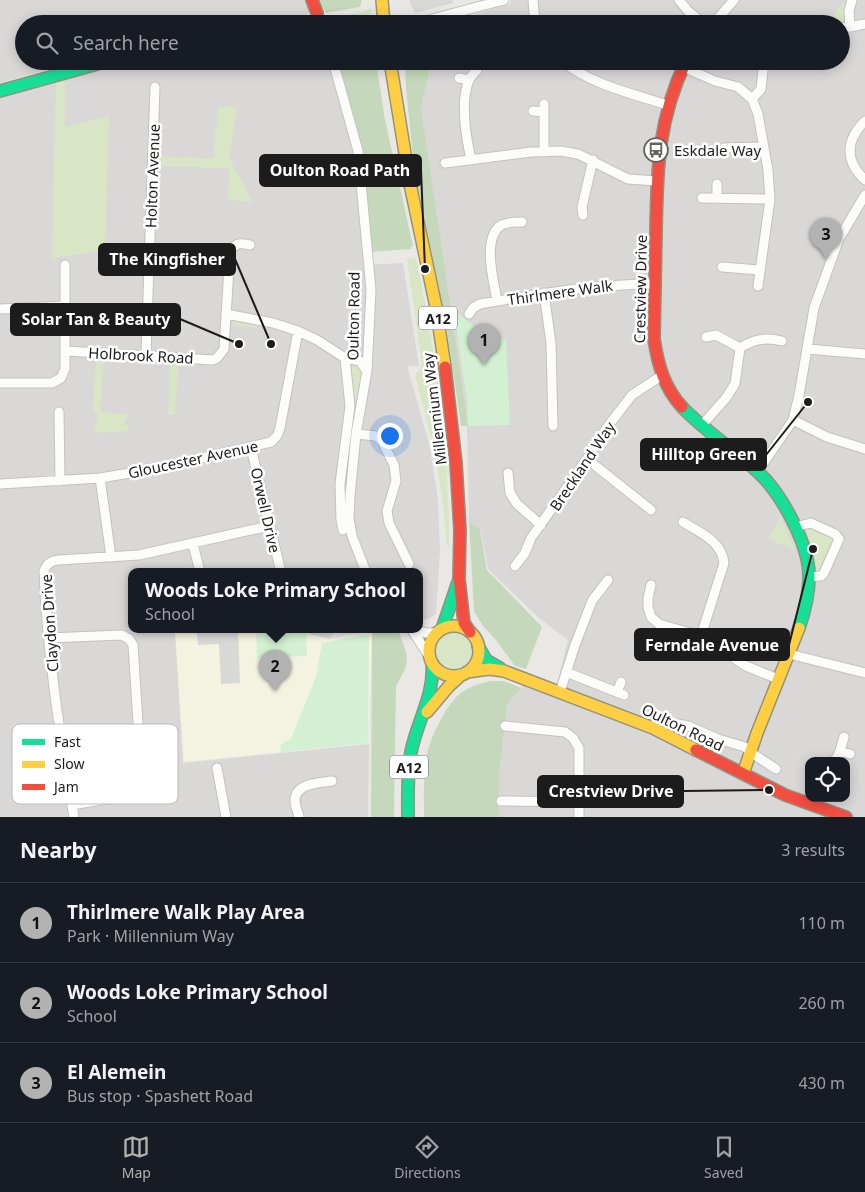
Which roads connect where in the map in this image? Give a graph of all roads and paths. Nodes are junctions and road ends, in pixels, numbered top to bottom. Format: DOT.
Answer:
graph roads {
  1 [pos="312,0"];
  2 [pos="382,0"];
  3 [pos="504,0"];
  4 [pos="533,0"];
  5 [pos="679,0"];
  6 [pos="734,0"];
  7 [pos="852,0"];
  8 [pos="317,15"];
  9 [pos="383,15"];
  10 [pos="447,15"];
  11 [pos="534,15"];
  12 [pos="693,15"];
  13 [pos="721,15"];
  14 [pos="848,15"];
  15 [pos="864,24"];
  16 [pos="850,27"];
  17 [pos="74,70"];
  18 [pos="336,70"];
  19 [pos="391,70"];
  20 [pos="476,70"];
  21 [pos="576,70"];
  22 [pos="682,70"];
  23 [pos="695,70"];
  24 [pos="763,70"];
  25 [pos="459,78"];
  26 [pos="469,80"];
  27 [pos="155,86"];
  28 [pos="0,90"];
  29 [pos="752,99"];
  30 [pos="667,105"];
  31 [pos="533,111"];
  32 [pos="865,121"];
  33 [pos="764,147"];
  34 [pos="724,148"];
  35 [pos="544,152"];
  36 [pos="470,159"];
  37 [pos="593,160"];
  38 [pos="445,163"];
  39 [pos="865,180"];
  40 [pos="657,181"];
  41 [pos="717,184"];
  42 [pos="865,195"];
  43 [pos="702,198"];
  44 [pos="717,198"];
  45 [pos="770,199"];
  46 [pos="582,215"];
  47 [pos="522,222"];
  48 [pos="250,245"];
  49 [pos="65,265"];
  50 [pos="759,270"];
  51 [pos="730,277"];
  52 [pos="655,284"];
  53 [pos="758,286"];
  54 [pos="544,293"];
  55 [pos="497,301"];
  56 [pos="66,306"];
  57 [pos="0,309"];
  58 [pos="226,314"];
  59 [pos="469,314"];
  60 [pos="298,331"];
  61 [pos="706,337"];
  62 [pos="782,341"];
  63 [pos="740,348"];
  64 [pos="808,349"];
  65 [pos="66,351"];
  66 [pos="865,354"];
  67 [pos="146,355"];
  68 [pos="345,358"];
  69 [pos="366,371"];
  70 [pos="661,376"];
  71 [pos="0,383"];
  72 [pos="59,412"];
  73 [pos="793,420"];
  74 [pos="702,425"];
  75 [pos="553,426"];
  76 [pos="356,434"];
  77 [pos="251,448"];
  78 [pos="865,449"];
  79 [pos="587,459"];
  80 [pos="758,472"];
  81 [pos="508,473"];
  82 [pos="100,478"];
  83 [pos="60,481"];
  84 [pos="0,484"];
  85 [pos="651,510"];
  86 [pos="683,522"];
  87 [pos="541,525"];
  88 [pos="270,526"];
  89 [pos="795,527"];
  90 [pos="343,530"];
  91 [pos="194,544"];
  92 [pos="111,557"];
  93 [pos="409,564"];
  94 [pos="514,566"];
  95 [pos="199,568"];
  96 [pos="280,568"];
  97 [pos="364,568"];
  98 [pos="809,577"];
  99 [pos="459,579"];
  100 [pos="608,580"];
  101 [pos="651,585"];
  102 [pos="439,631"];
  103 [pos="423,632"];
  104 [pos="470,632"];
  105 [pos="414,633"];
  106 [pos="701,636"];
  107 [pos="48,638"];
  108 [pos="478,646"];
  109 [pos="789,654"];
  110 [pos="430,660"];
  111 [pos="504,671"];
  112 [pos="566,672"];
  113 [pos="464,674"];
  114 [pos="865,674"];
  115 [pos="778,679"];
  116 [pos="620,682"];
  117 [pos="560,692"];
  118 [pos="421,719"];
  119 [pos="58,724"];
  120 [pos="138,724"];
  121 [pos="678,724"];
  122 [pos="505,726"];
  123 [pos="844,736"];
  124 [pos="840,751"];
  125 [pos="750,752"];
  126 [pos="850,754"];
  127 [pos="837,757"];
  128 [pos="217,768"];
  129 [pos="776,769"];
  130 [pos="743,774"];
  131 [pos="332,781"];
  132 [pos="501,801"];
  133 [pos="579,802"];
  134 [pos="820,803"];
  135 [pos="78,804"];
  136 [pos="72,805"];
  137 [pos="74,817"];
  138 [pos="226,817"];
  139 [pos="299,817"];
  140 [pos="408,817"];
  141 [pos="579,817"];
  142 [pos="846,817"];
  1 -- 8 [label="main road"];
  2 -- 9 [label="main road"];
  3 -- 10 [label="street"];
  4 -- 11 [label="street"];
  5 -- 12 [label="street"];
  6 -- 13 [label="street"];
  7 -- 14 [label="street"];
  15 -- 16 [label="street"];
  17 -- 28 [label="main road"];
  18 -- 69 [label="street, Oulton Road"];
  19 -- 99 [label="main road, Millennium Way / A12"];
  20 -- 26 [label="street"];
  21 -- 30 [label="street"];
  22 -- 30 [label="main road, Crestview Drive"];
  23 -- 29 [label="street"];
  24 -- 29 [label="street"];
  25 -- 26 [label="street"];
  26 -- 36 [label="street"];
  27 -- 67 [label="street, Holton Avenue"];
  29 -- 33 [label="street"];
  30 -- 40 [label="main road, Crestview Drive"];
  31 -- 35 [label="street"];
  32 -- 39 [label="street"];
  33 -- 34 [label="street"];
  33 -- 45 [label="street"];
  35 -- 36 [label="street"];
  35 -- 37 [label="street"];
  36 -- 38 [label="street"];
  37 -- 40 [label="street"];
  37 -- 46 [label="street"];
  40 -- 52 [label="main road, Crestview Drive"];
  41 -- 44 [label="street"];
  42 -- 64 [label="street"];
  43 -- 44 [label="street"];
  44 -- 45 [label="street"];
  45 -- 50 [label="street"];
  47 -- 55 [label="street"];
  48 -- 58 [label="street"];
  49 -- 56 [label="street"];
  50 -- 51 [label="street"];
  50 -- 53 [label="street"];
  52 -- 54 [label="street, Thirlmere Walk"];
  52 -- 70 [label="main road, Crestview Drive"];
  54 -- 55 [label="street, Thirlmere Walk"];
  54 -- 75 [label="street"];
  55 -- 59 [label="street, Thirlmere Walk"];
  56 -- 57 [label="street"];
  56 -- 65 [label="street"];
  58 -- 60 [label="street"];
  58 -- 67 [label="street, Holbrook Road"];
  60 -- 68 [label="street"];
  60 -- 77 [label="street, Gloucester Avenue"];
  61 -- 63 [label="street"];
  62 -- 63 [label="street"];
  63 -- 74 [label="street"];
  64 -- 66 [label="street"];
  64 -- 73 [label="street"];
  65 -- 67 [label="street, Holbrook Road"];
  65 -- 71 [label="street"];
  68 -- 69 [label="street"];
  68 -- 90 [label="street"];
  69 -- 76 [label="street, Oulton Road"];
  70 -- 74 [label="main road, Crestview Drive"];
  70 -- 79 [label="street, Breckland Way"];
  72 -- 83 [label="street"];
  73 -- 78 [label="street"];
  73 -- 80 [label="street"];
  74 -- 80 [label="main road, Crestview Drive"];
  76 -- 93 [label="street"];
  76 -- 97 [label="street, Oulton Road"];
  77 -- 82 [label="street, Gloucester Avenue"];
  77 -- 88 [label="street, Orwell Drive"];
  79 -- 85 [label="street"];
  79 -- 87 [label="street, Breckland Way"];
  80 -- 89 [label="main road, Crestview Drive"];
  81 -- 87 [label="street"];
  82 -- 83 [label="street, Gloucester Avenue"];
  82 -- 92 [label="street"];
  83 -- 84 [label="street, Gloucester Avenue"];
  86 -- 106 [label="street"];
  87 -- 94 [label="street, Breckland Way"];
  88 -- 91 [label="street, Claydon Drive"];
  88 -- 96 [label="street, Orwell Drive"];
  89 -- 98 [label="main road, Crestview Drive"];
  89 -- 98 [label="street"];
  91 -- 92 [label="street, Claydon Drive"];
  91 -- 95 [label="street"];
  92 -- 107 [label="street, Claydon Drive"];
  98 -- 109 [label="main road, Crestview Drive"];
  99 -- 102 [label="main road, Millennium Way / A12"];
  99 -- 104 [label="main road, Millennium Way / A12"];
  100 -- 112 [label="street"];
  101 -- 106 [label="street"];
  102 -- 103 [label="street"];
  102 -- 104 [label="main road"];
  102 -- 110 [label="main road"];
  104 -- 108 [label="main road"];
  105 -- 110 [label="street"];
  106 -- 115 [label="street"];
  107 -- 119 [label="street, Claydon Drive"];
  107 -- 120 [label="street"];
  108 -- 111 [label="main road, Oulton Road"];
  108 -- 113 [label="main road"];
  109 -- 114 [label="street"];
  109 -- 115 [label="main road, Crestview Drive"];
  110 -- 113 [label="main road"];
  110 -- 118 [label="main road, A12"];
  111 -- 113 [label="main road, Oulton Road"];
  111 -- 117 [label="main road, Oulton Road"];
  112 -- 116 [label="street"];
  112 -- 117 [label="street"];
  113 -- 118 [label="main road, A12"];
  115 -- 125 [label="main road, Crestview Drive"];
  117 -- 130 [label="main road, Oulton Road"];
  118 -- 140 [label="main road, A12"];
  121 -- 125 [label="street"];
  122 -- 133 [label="street"];
  123 -- 124 [label="street"];
  124 -- 126 [label="street"];
  124 -- 127 [label="street"];
  125 -- 129 [label="street"];
  125 -- 130 [label="main road, Crestview Drive"];
  128 -- 138 [label="street"];
  130 -- 134 [label="main road, Oulton Road"];
  131 -- 139 [label="street"];
  132 -- 133 [label="street"];
  133 -- 141 [label="street"];
  134 -- 142 [label="main road, Oulton Road"];
  135 -- 136 [label="street"];
  136 -- 137 [label="street, Claydon Drive"];
}
